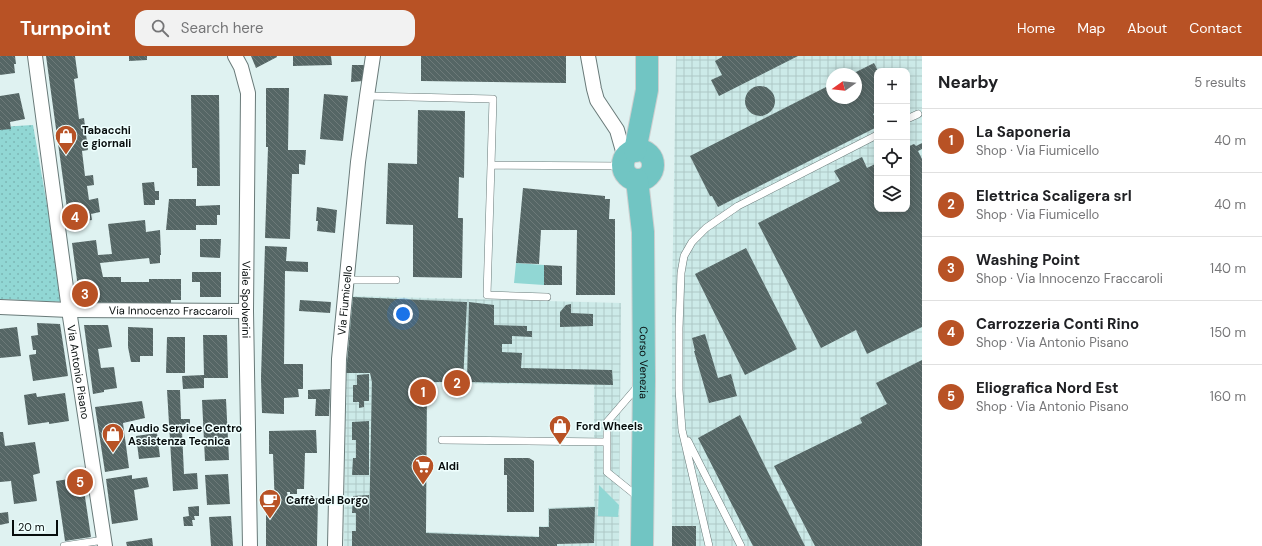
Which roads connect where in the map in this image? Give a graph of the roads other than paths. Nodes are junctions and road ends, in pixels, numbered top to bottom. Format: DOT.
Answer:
graph roads {
  1 [pos="35,56"];
  2 [pos="235,56"];
  3 [pos="373,56"];
  4 [pos="588,56"];
  5 [pos="648,56"];
  6 [pos="366,96"];
  7 [pos="918,114"];
  8 [pos="910,118"];
  9 [pos="874,137"];
  10 [pos="630,164"];
  11 [pos="491,165"];
  12 [pos="346,280"];
  13 [pos="396,280"];
  14 [pos="547,297"];
  15 [pos="0,307"];
  16 [pos="69,310"];
  17 [pos="246,311"];
  18 [pos="644,380"];
  19 [pos="684,432"];
  20 [pos="442,440"];
  21 [pos="607,442"];
  22 [pos="642,501"];
  23 [pos="104,543"];
  24 [pos="64,546"];
  25 [pos="250,546"];
  26 [pos="335,546"];
  27 [pos="642,546"];
  28 [pos="709,546"];
  29 [pos="741,546"];
  1 -- 16 [label="street, Via Antonio Pisano"];
  2 -- 17 [label="street, Viale Spolverini"];
  3 -- 6 [label="street, Via Fiumicello"];
  4 -- 10 [label="street"];
  5 -- 10 [label="main road, Corso Venezia"];
  6 -- 11 [label="lane"];
  6 -- 12 [label="street, Via Fiumicello"];
  7 -- 8 [label="lane"];
  9 -- 19 [label="lane"];
  10 -- 11 [label="lane"];
  10 -- 18 [label="main road, Corso Venezia"];
  11 -- 14 [label="lane"];
  12 -- 13 [label="lane"];
  12 -- 26 [label="street, Via Fiumicello"];
  15 -- 16 [label="street, Via Innocenzo Fraccaroli"];
  16 -- 17 [label="street, Via Innocenzo Fraccaroli"];
  16 -- 23 [label="street, Via Antonio Pisano"];
  17 -- 25 [label="street, Viale Spolverini"];
  18 -- 21 [label="lane"];
  18 -- 22 [label="main road, Corso Venezia"];
  19 -- 28 [label="lane"];
  19 -- 29 [label="lane"];
  20 -- 21 [label="lane"];
  21 -- 22 [label="lane"];
  22 -- 27 [label="main road, Corso Venezia"];
  23 -- 24 [label="lane"];
}
